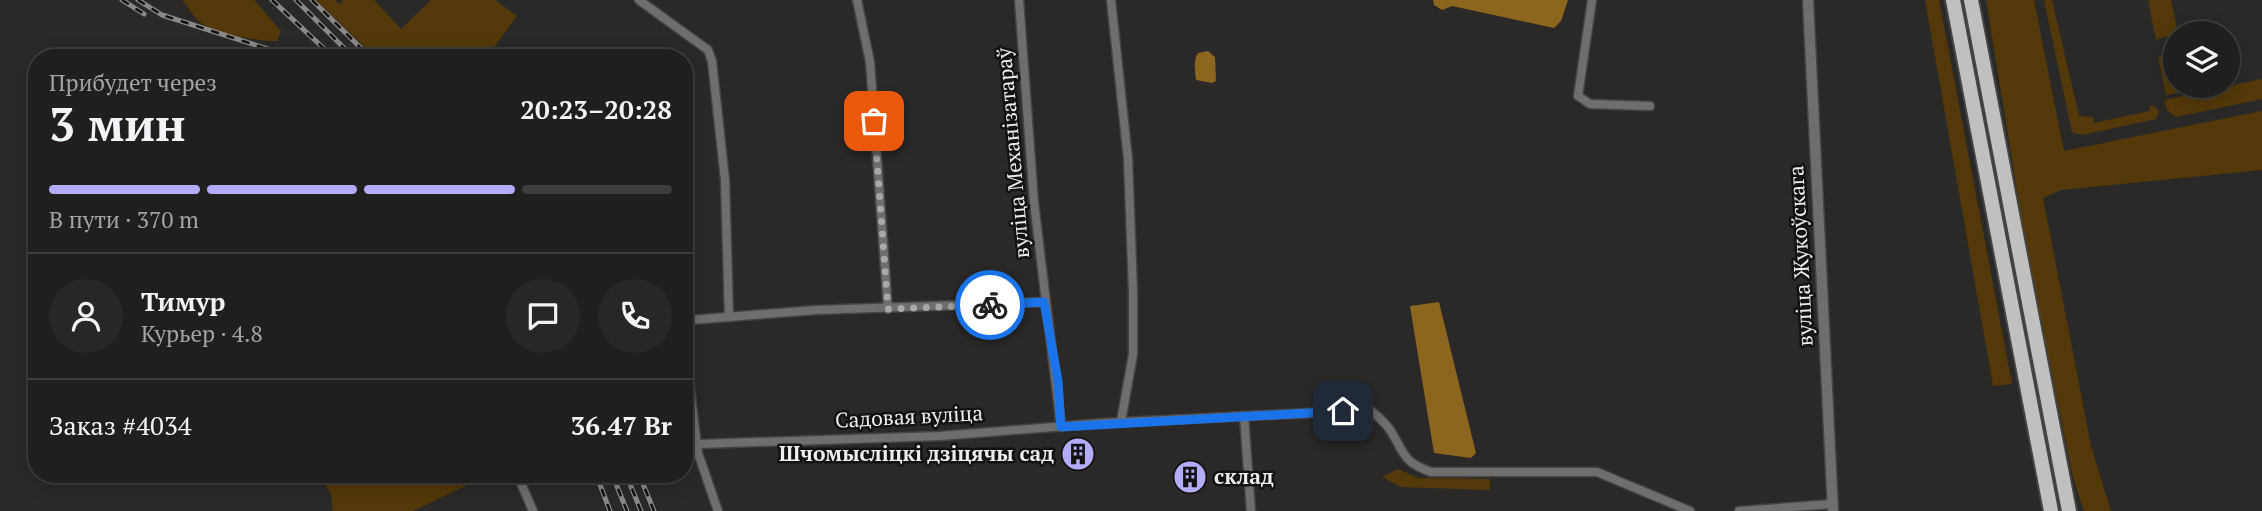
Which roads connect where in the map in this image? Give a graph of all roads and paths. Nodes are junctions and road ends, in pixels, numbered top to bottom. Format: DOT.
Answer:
graph roads {
  1 [pos="639,0"];
  2 [pos="857,0"];
  3 [pos="1019,0"];
  4 [pos="1111,0"];
  5 [pos="1591,0"];
  6 [pos="1808,0"];
  7 [pos="1953,0"];
  8 [pos="1971,0"];
  9 [pos="1650,106"];
  10 [pos="1044,302"];
  11 [pos="888,309"];
  12 [pos="729,317"];
  13 [pos="693,320"];
  14 [pos="693,403"];
  15 [pos="1244,416"];
  16 [pos="1121,422"];
  17 [pos="1061,427"];
  18 [pos="699,444"];
  19 [pos="521,483"];
  20 [pos="1833,508"];
  21 [pos="533,511"];
  22 [pos="718,511"];
  23 [pos="1251,511"];
  24 [pos="1690,511"];
  25 [pos="1739,511"];
  26 [pos="2051,511"];
  27 [pos="2068,511"];
  1 -- 12 [label="street"];
  2 -- 11 [label="street"];
  3 -- 10 [label="street, вуліца Механізатараў"];
  4 -- 16 [label="street"];
  5 -- 9 [label="street"];
  6 -- 20 [label="street, вуліца Жукоўскага"];
  7 -- 26 [label="highway"];
  8 -- 27 [label="highway"];
  10 -- 11 [label="street"];
  10 -- 17 [label="street, вуліца Механізатараў"];
  11 -- 12 [label="street"];
  12 -- 13 [label="street"];
  14 -- 18 [label="street"];
  15 -- 16 [label="street, Садовая вуліца"];
  15 -- 23 [label="street"];
  15 -- 24 [label="street, Садовая вуліца"];
  16 -- 17 [label="street, Садовая вуліца"];
  17 -- 18 [label="street, Садовая вуліца"];
  18 -- 22 [label="street"];
  19 -- 21 [label="street"];
  20 -- 25 [label="street"];
}
